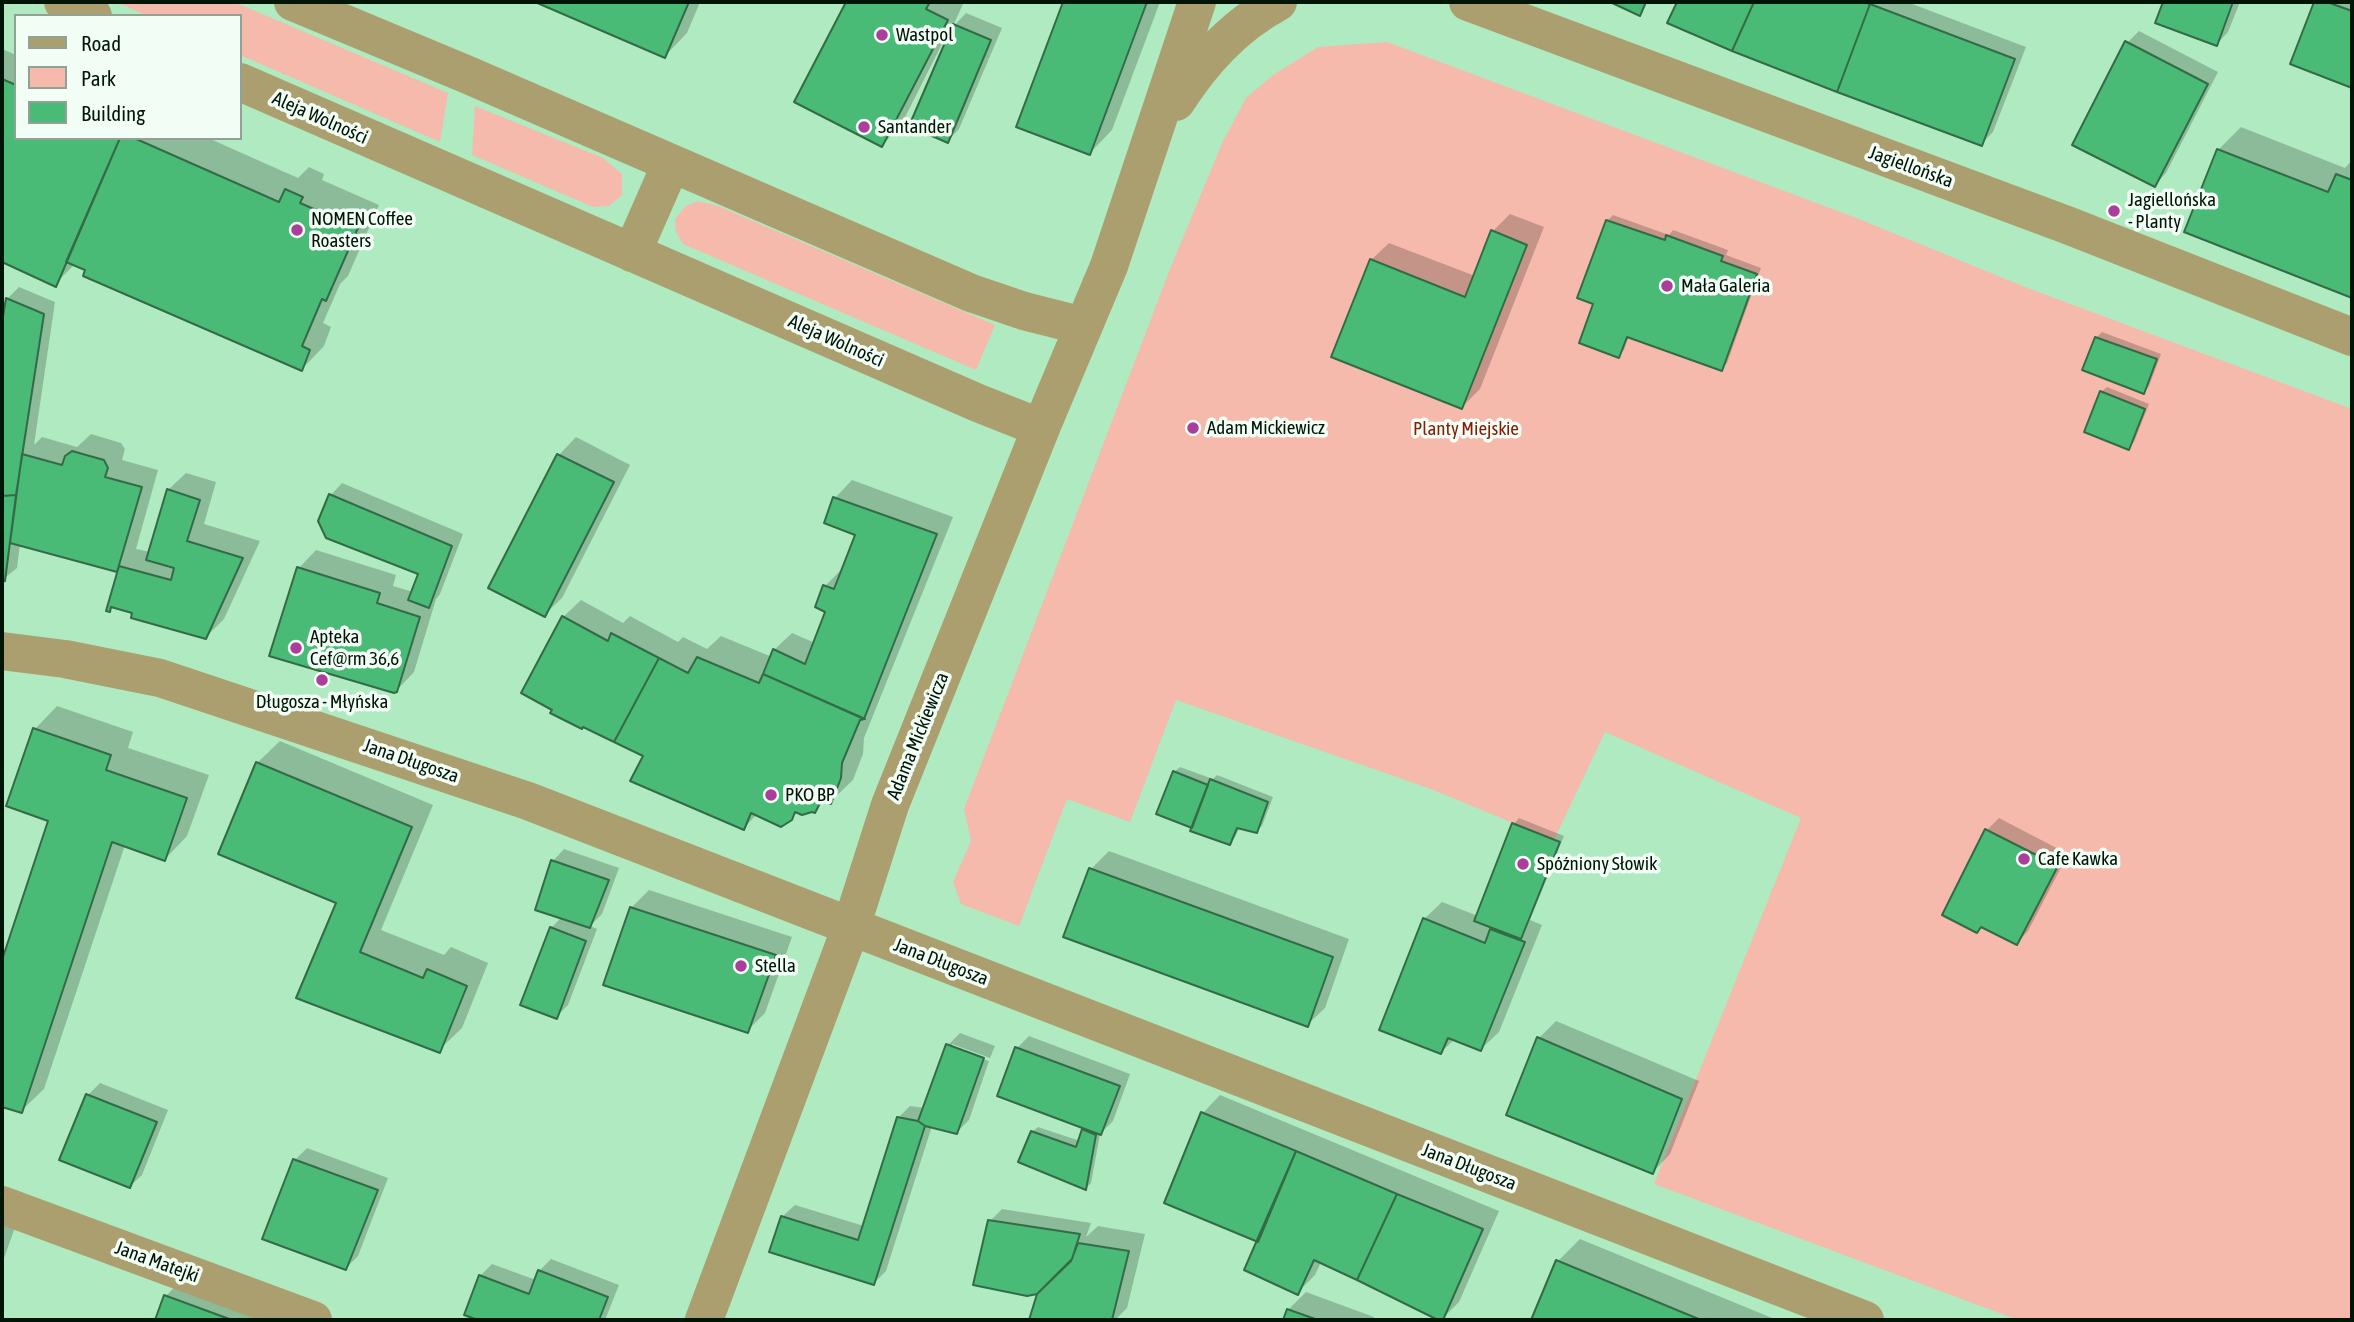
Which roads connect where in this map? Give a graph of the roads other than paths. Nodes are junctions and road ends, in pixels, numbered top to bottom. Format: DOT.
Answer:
graph roads {
  1 [pos="63,2"];
  2 [pos="293,2"];
  3 [pos="1197,2"];
  4 [pos="1278,2"];
  5 [pos="1468,2"];
  6 [pos="89,14"];
  7 [pos="242,83"];
  8 [pos="1147,157"];
  9 [pos="671,164"];
  10 [pos="632,253"];
  11 [pos="1083,326"];
  12 [pos="2352,337"];
  13 [pos="1041,428"];
  14 [pos="2,651"];
  15 [pos="851,927"];
  16 [pos="2,1205"];
  17 [pos="313,1320"];
  18 [pos="704,1320"];
  19 [pos="1865,1320"];
  1 -- 6 [label="street"];
  2 -- 9 [label="street"];
  3 -- 8 [label="street, Adama Mickiewicza"];
  4 -- 8 [label="street, Adama Mickiewicza"];
  5 -- 12 [label="street, Jagiellońska"];
  7 -- 10 [label="street, Aleja Wolności"];
  8 -- 11 [label="street, Adama Mickiewicza"];
  9 -- 10 [label="street"];
  9 -- 11 [label="street"];
  10 -- 13 [label="street, Aleja Wolności"];
  11 -- 13 [label="street, Adama Mickiewicza"];
  13 -- 15 [label="street, Adama Mickiewicza"];
  14 -- 15 [label="street, Jana Długosza"];
  15 -- 18 [label="street, Adama Mickiewicza"];
  15 -- 19 [label="street, Jana Długosza"];
  16 -- 17 [label="street, Jana Matejki"];
}
